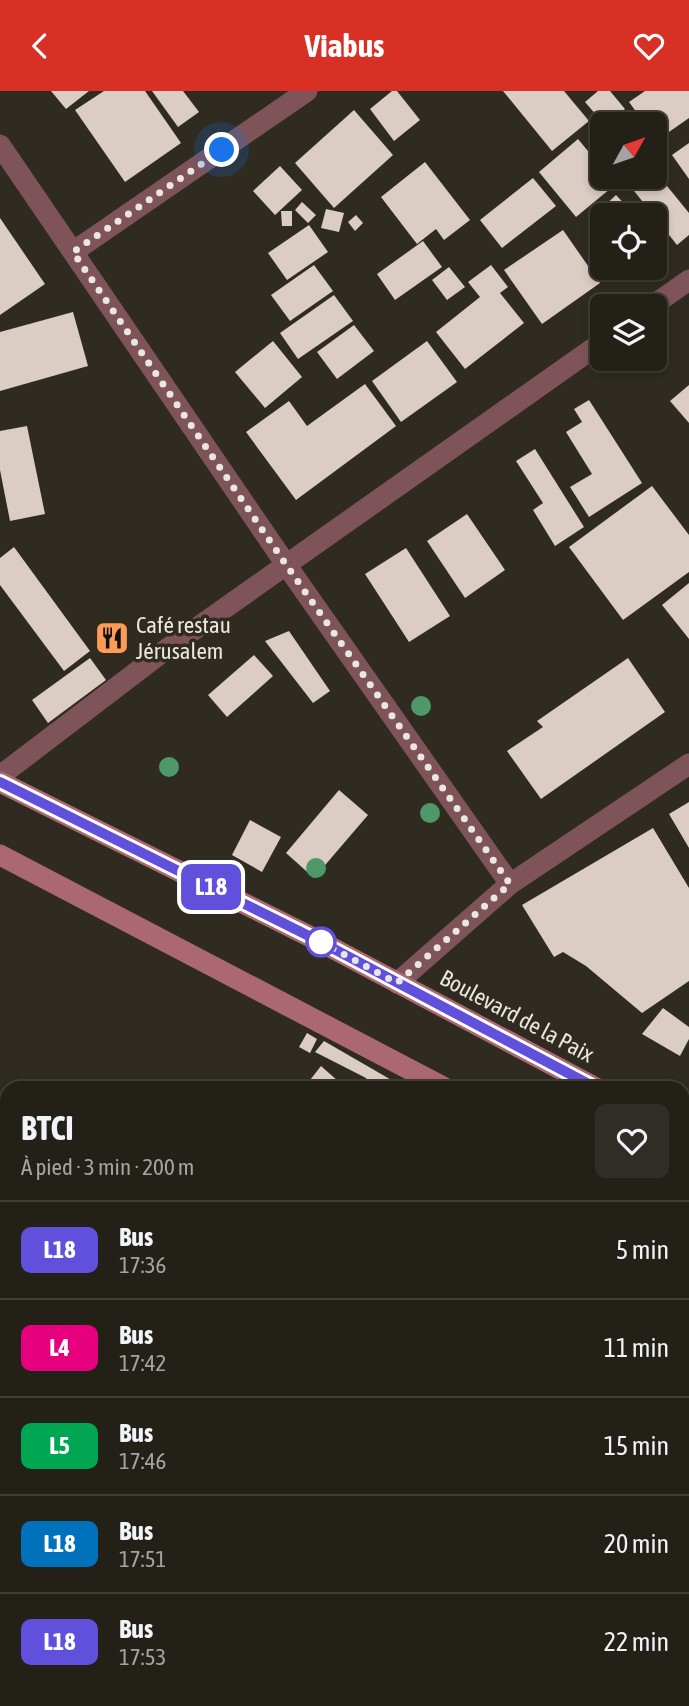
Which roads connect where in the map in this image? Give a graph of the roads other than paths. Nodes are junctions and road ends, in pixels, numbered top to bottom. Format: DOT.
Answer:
graph roads {
  1 [pos="307,91"];
  2 [pos="0,145"];
  3 [pos="73,252"];
  4 [pos="689,280"];
  5 [pos="667,295"];
  6 [pos="590,351"];
  7 [pos="287,566"];
  8 [pos="689,764"];
  9 [pos="0,776"];
  10 [pos="0,782"];
  11 [pos="0,855"];
  12 [pos="510,884"];
  13 [pos="397,983"];
  14 [pos="432,1081"];
  15 [pos="583,1081"];
  1 -- 3 [label="street"];
  2 -- 3 [label="street"];
  3 -- 7 [label="street"];
  4 -- 5 [label="street"];
  6 -- 7 [label="street"];
  7 -- 9 [label="street"];
  7 -- 12 [label="street"];
  8 -- 12 [label="street"];
  10 -- 13 [label="main road, Boulevard de la Paix"];
  11 -- 14 [label="main road"];
  12 -- 13 [label="street"];
  13 -- 15 [label="main road, Boulevard de la Paix"];
}
